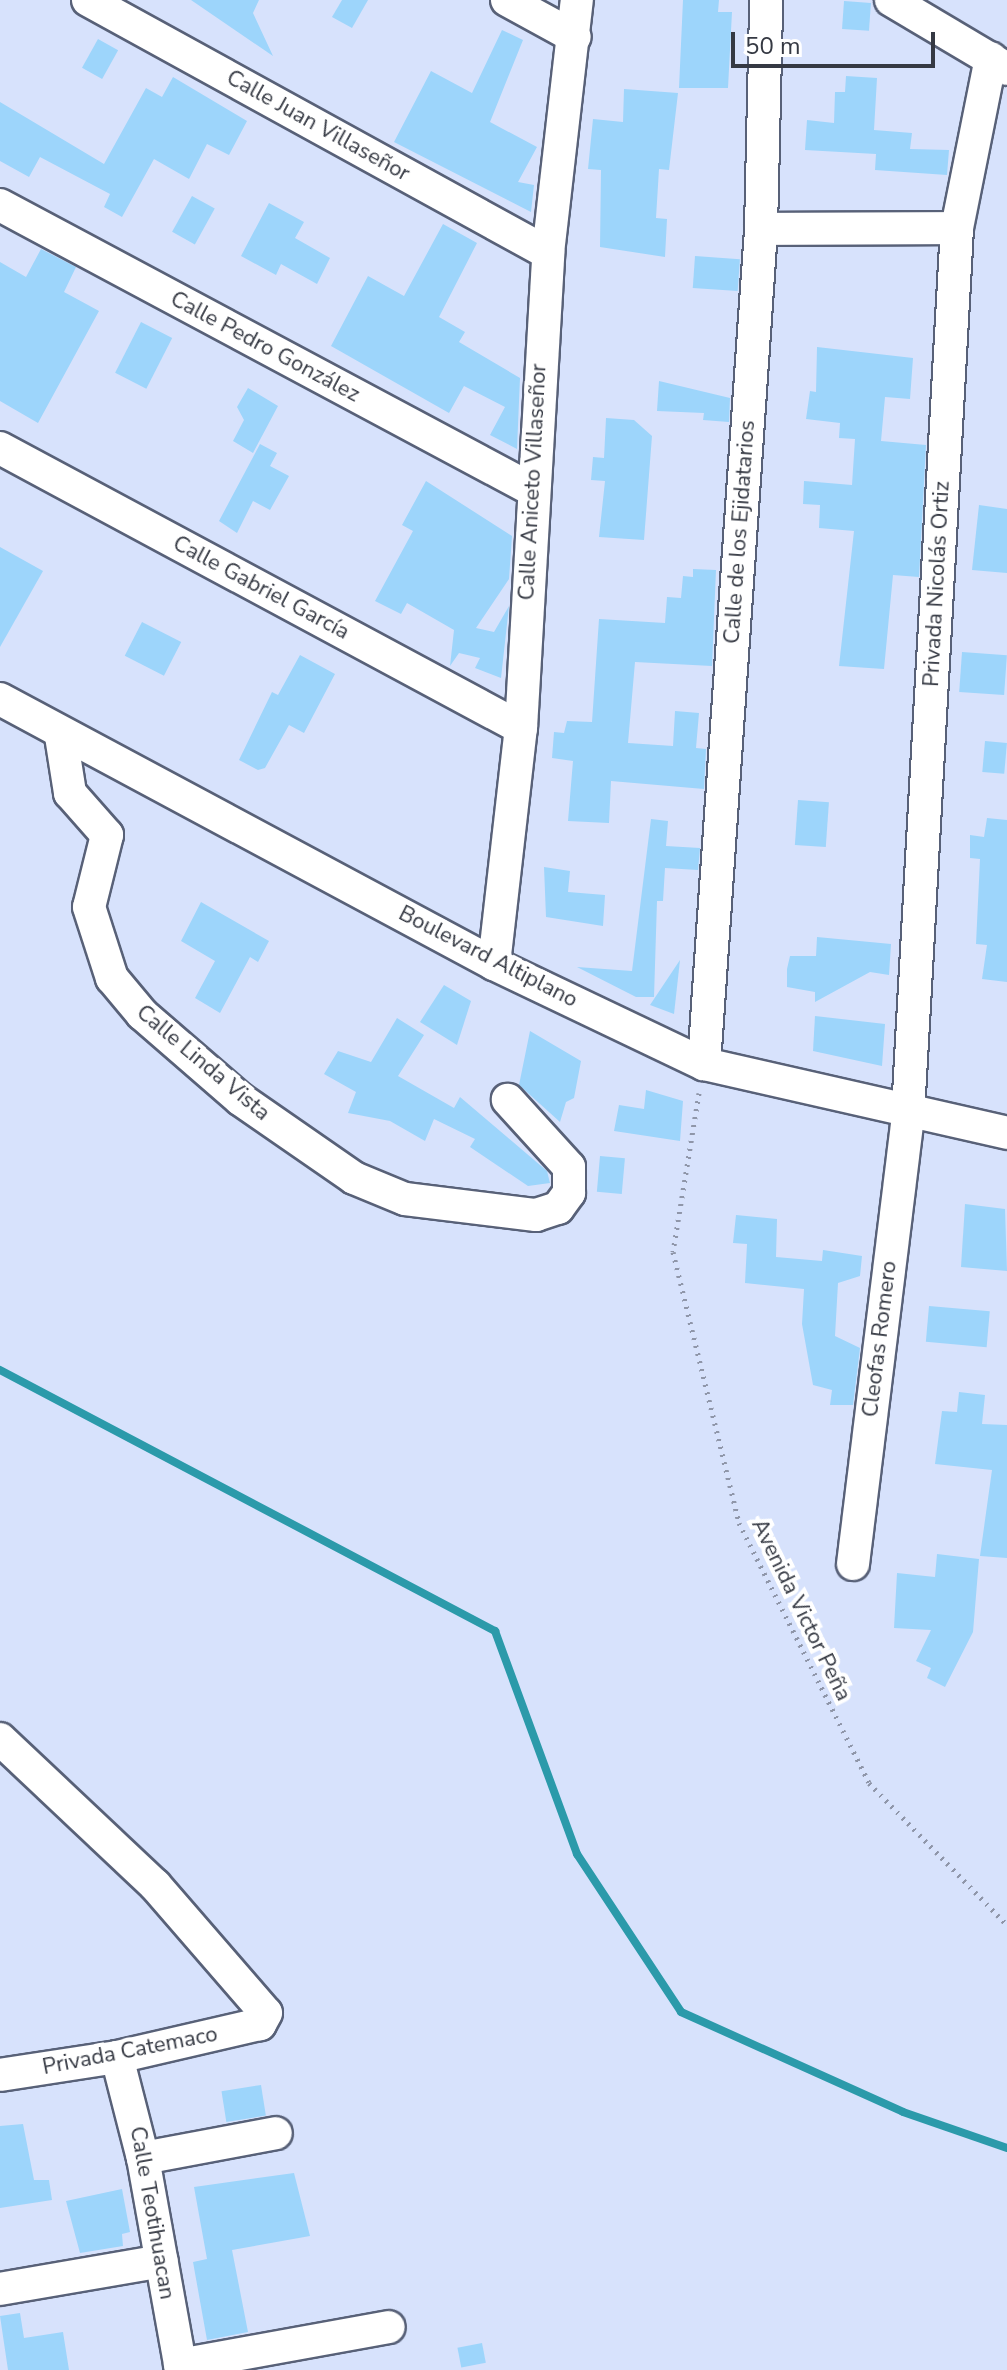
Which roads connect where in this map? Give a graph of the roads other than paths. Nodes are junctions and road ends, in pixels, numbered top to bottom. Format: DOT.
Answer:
graph roads {
  1 [pos="88,0"];
  2 [pos="507,0"];
  3 [pos="577,0"];
  4 [pos="766,0"];
  5 [pos="891,0"];
  6 [pos="575,37"];
  7 [pos="999,63"];
  8 [pos="0,205"];
  9 [pos="957,228"];
  10 [pos="761,229"];
  11 [pos="548,253"];
  12 [pos="0,448"];
  13 [pos="531,489"];
  14 [pos="0,699"];
  15 [pos="521,728"];
  16 [pos="61,736"];
  17 [pos="494,964"];
  18 [pos="704,1064"];
  19 [pos="508,1100"];
  20 [pos="908,1113"];
  21 [pos="1007,1133"];
  22 [pos="853,1564"];
  23 [pos="0,1739"];
  24 [pos="117,2057"];
  25 [pos="0,2075"];
  26 [pos="276,2133"];
  27 [pos="143,2158"];
  28 [pos="162,2261"];
  29 [pos="0,2289"];
  30 [pos="389,2327"];
  31 [pos="180,2368"];
  1 -- 11 [label="street, Calle Juan Villaseñor"];
  2 -- 6 [label="street"];
  3 -- 6 [label="street, Calle Aniceto Villaseñor"];
  4 -- 10 [label="street, Calle de los Ejidatarios"];
  5 -- 7 [label="street"];
  6 -- 11 [label="street, Calle Aniceto Villaseñor"];
  7 -- 9 [label="street, Privada Nicolás Ortiz"];
  8 -- 13 [label="street, Calle Pedro González"];
  9 -- 10 [label="street"];
  9 -- 20 [label="street, Privada Nicolás Ortiz"];
  10 -- 18 [label="street, Calle de los Ejidatarios"];
  11 -- 13 [label="street, Calle Aniceto Villaseñor"];
  12 -- 15 [label="street, Calle Gabriel García"];
  13 -- 15 [label="street, Calle Aniceto Villaseñor"];
  14 -- 16 [label="street, Boulevard Altiplano"];
  15 -- 17 [label="street, Calle Aniceto Villaseñor"];
  16 -- 17 [label="street, Boulevard Altiplano"];
  16 -- 19 [label="street, Calle Linda Vista"];
  17 -- 18 [label="street, Boulevard Altiplano"];
  18 -- 20 [label="street, Boulevard Altiplano"];
  20 -- 21 [label="street, Boulevard Altiplano"];
  20 -- 22 [label="street, Cleofas Romero"];
  23 -- 24 [label="street, Privada Catemaco"];
  24 -- 25 [label="street, Privada Catemaco"];
  24 -- 27 [label="street, Calle Teotihuacan"];
  26 -- 27 [label="street"];
  27 -- 28 [label="street, Calle Teotihuacan"];
  28 -- 29 [label="street"];
  28 -- 31 [label="street, Calle Teotihuacan"];
  30 -- 31 [label="street"];
}
